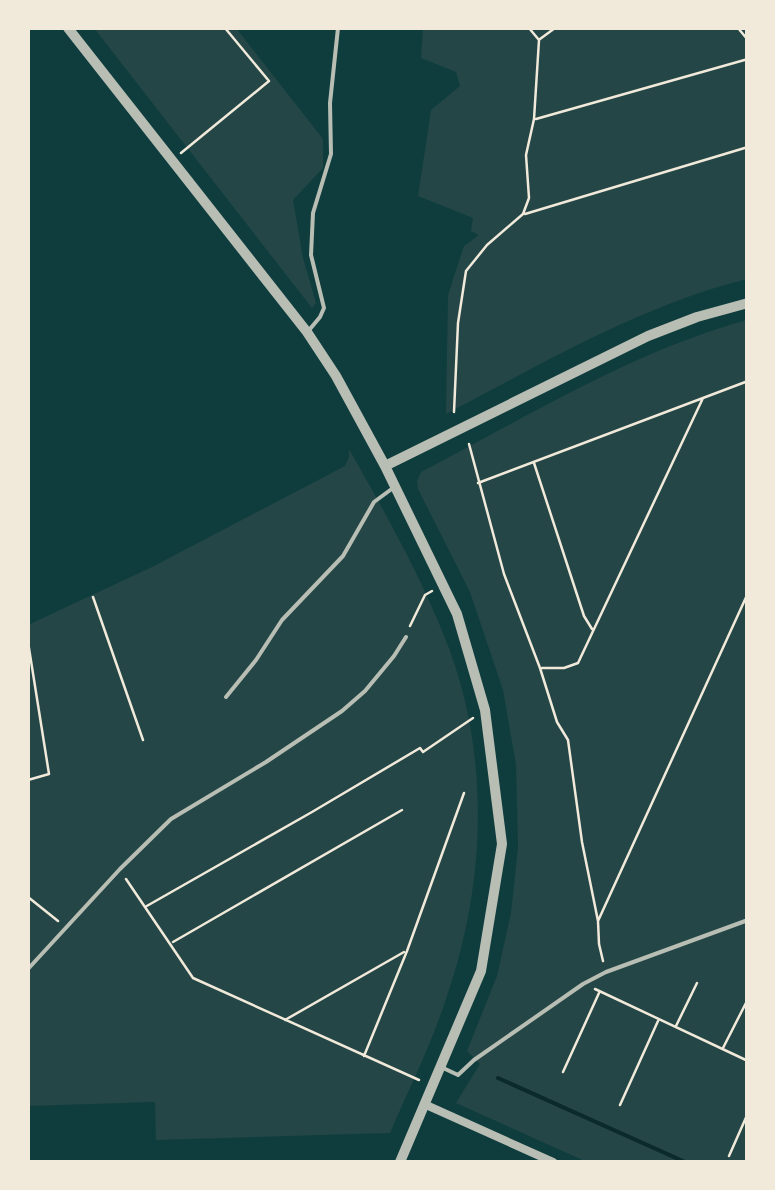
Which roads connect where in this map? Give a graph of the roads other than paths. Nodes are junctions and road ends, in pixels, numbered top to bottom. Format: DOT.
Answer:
graph roads {
  1 [pos="68,28"];
  2 [pos="338,28"];
  3 [pos="748,303"];
  4 [pos="306,332"];
  5 [pos="385,466"];
  6 [pos="395,486"];
  7 [pos="406,637"];
  8 [pos="226,697"];
  9 [pos="748,920"];
  10 [pos="28,969"];
  11 [pos="440,1067"];
  12 [pos="424,1104"];
  13 [pos="400,1162"];
  14 [pos="554,1162"];
  1 -- 4 [label="street"];
  2 -- 4 [label="lane"];
  3 -- 5 [label="street"];
  4 -- 5 [label="street"];
  5 -- 6 [label="street"];
  6 -- 8 [label="lane"];
  6 -- 11 [label="street"];
  7 -- 10 [label="lane"];
  9 -- 11 [label="lane"];
  11 -- 12 [label="street"];
  12 -- 13 [label="street"];
  12 -- 14 [label="street"];
}
